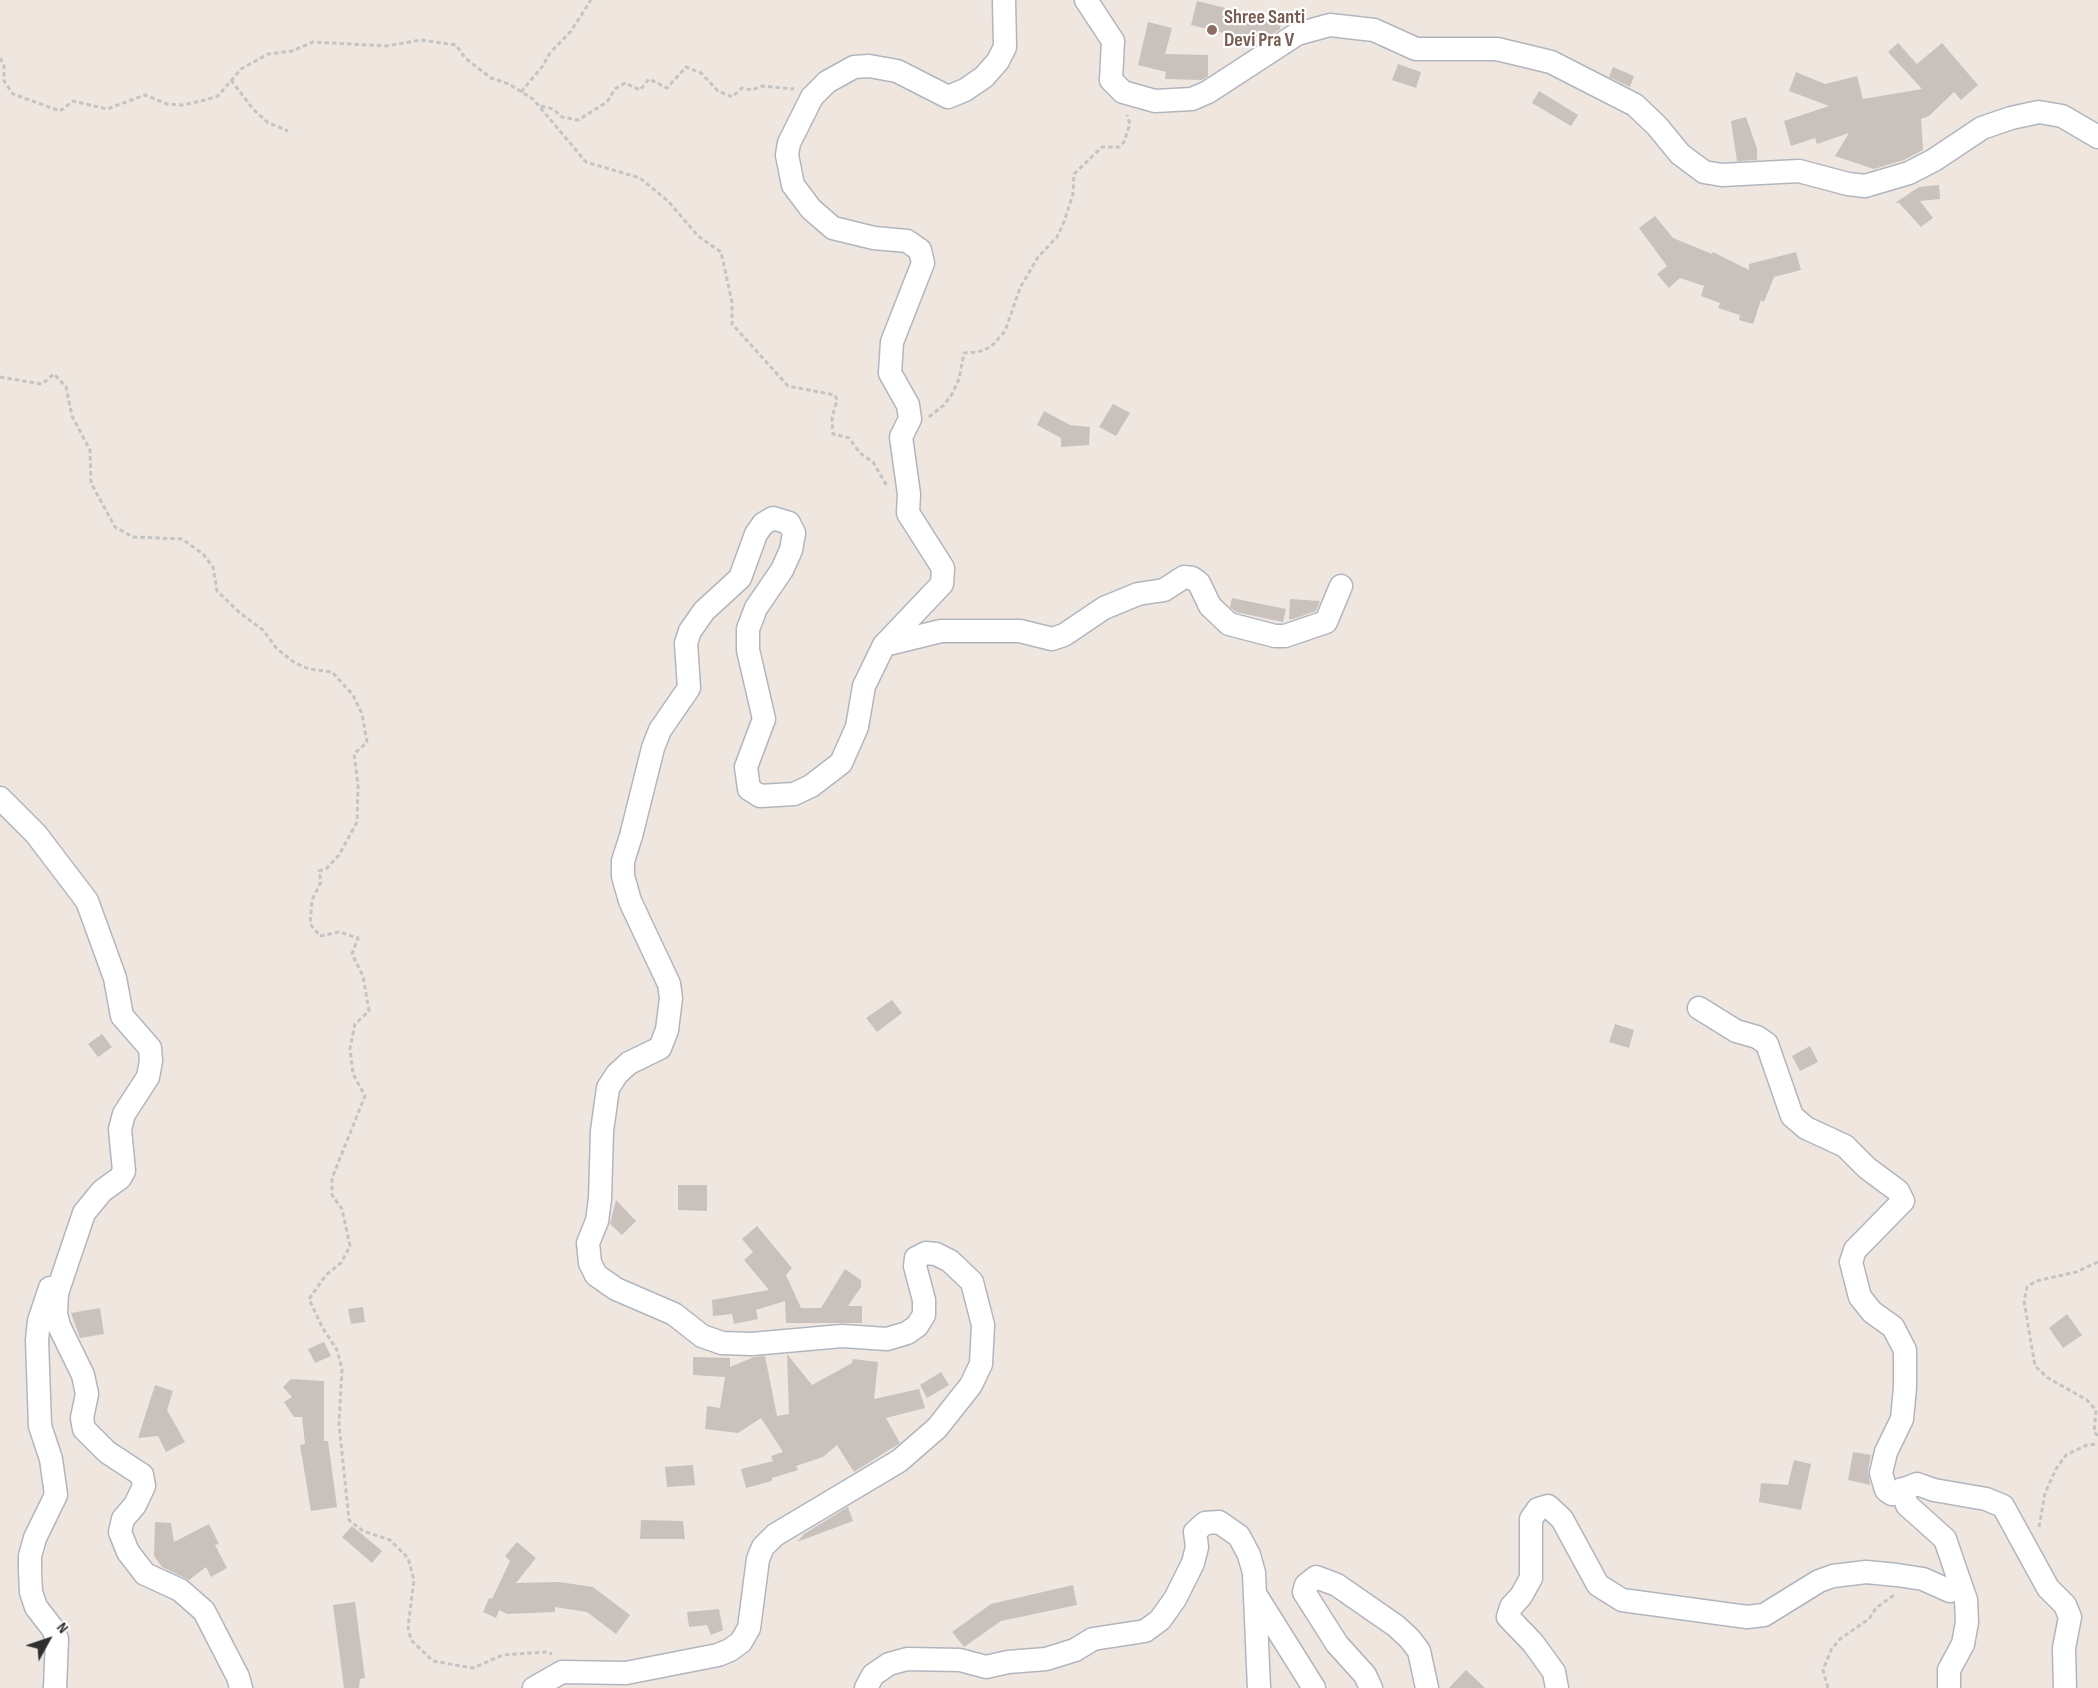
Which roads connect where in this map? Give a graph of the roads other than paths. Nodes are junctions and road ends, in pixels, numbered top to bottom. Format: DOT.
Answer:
graph roads {
  1 [pos="1004,0"];
  2 [pos="1086,0"];
  3 [pos="2098,137"];
  4 [pos="1341,585"];
  5 [pos="884,645"];
  6 [pos="0,798"];
  7 [pos="1699,1008"];
  8 [pos="63,1274"];
  9 [pos="1902,1489"];
  10 [pos="1959,1580"];
  11 [pos="1256,1596"];
  12 [pos="55,1688"];
  13 [pos="241,1688"];
  14 [pos="534,1688"];
  15 [pos="866,1688"];
  16 [pos="1259,1688"];
  17 [pos="1314,1688"];
  18 [pos="1371,1688"];
  19 [pos="1427,1688"];
  20 [pos="1557,1688"];
  21 [pos="1949,1688"];
  22 [pos="2065,1688"];
  1 -- 5 [label="street"];
  2 -- 3 [label="street"];
  4 -- 5 [label="street"];
  5 -- 14 [label="street"];
  6 -- 8 [label="street"];
  7 -- 9 [label="street"];
  8 -- 12 [label="street"];
  8 -- 13 [label="street"];
  9 -- 10 [label="street"];
  9 -- 22 [label="street"];
  10 -- 20 [label="street"];
  10 -- 21 [label="street"];
  11 -- 15 [label="street"];
  11 -- 16 [label="street"];
  11 -- 17 [label="street"];
  18 -- 19 [label="street"];
}
